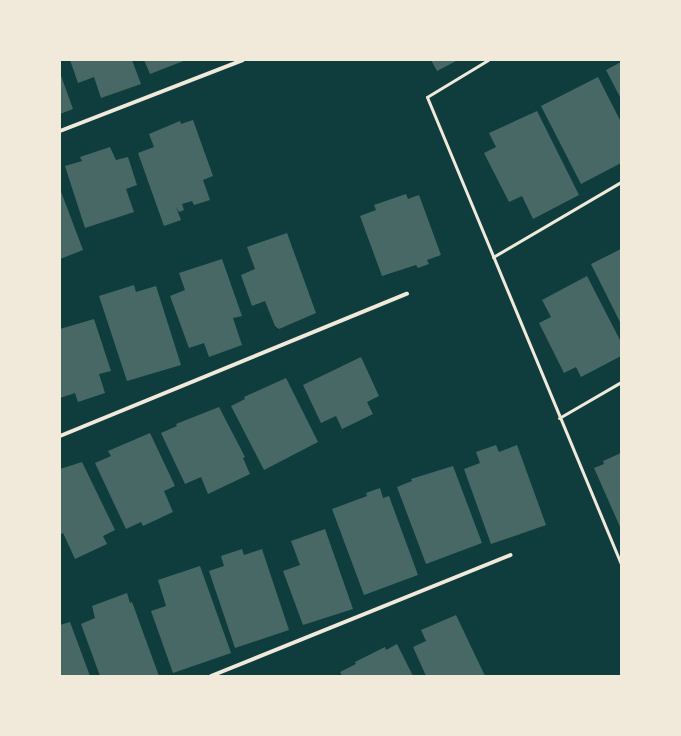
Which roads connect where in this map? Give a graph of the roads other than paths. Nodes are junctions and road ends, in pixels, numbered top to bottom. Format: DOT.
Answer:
graph roads {
  1 [pos="244,60"];
  2 [pos="488,60"];
  3 [pos="60,131"];
  4 [pos="621,182"];
  5 [pos="493,258"];
  6 [pos="407,294"];
  7 [pos="621,382"];
  8 [pos="559,418"];
  9 [pos="60,436"];
  10 [pos="512,555"];
  11 [pos="621,564"];
  12 [pos="211,676"];
  1 -- 3 [label="street"];
  2 -- 5 [label="lane"];
  4 -- 5 [label="lane"];
  5 -- 8 [label="lane"];
  6 -- 9 [label="street"];
  7 -- 8 [label="lane"];
  8 -- 11 [label="lane"];
  10 -- 12 [label="street"];
}
